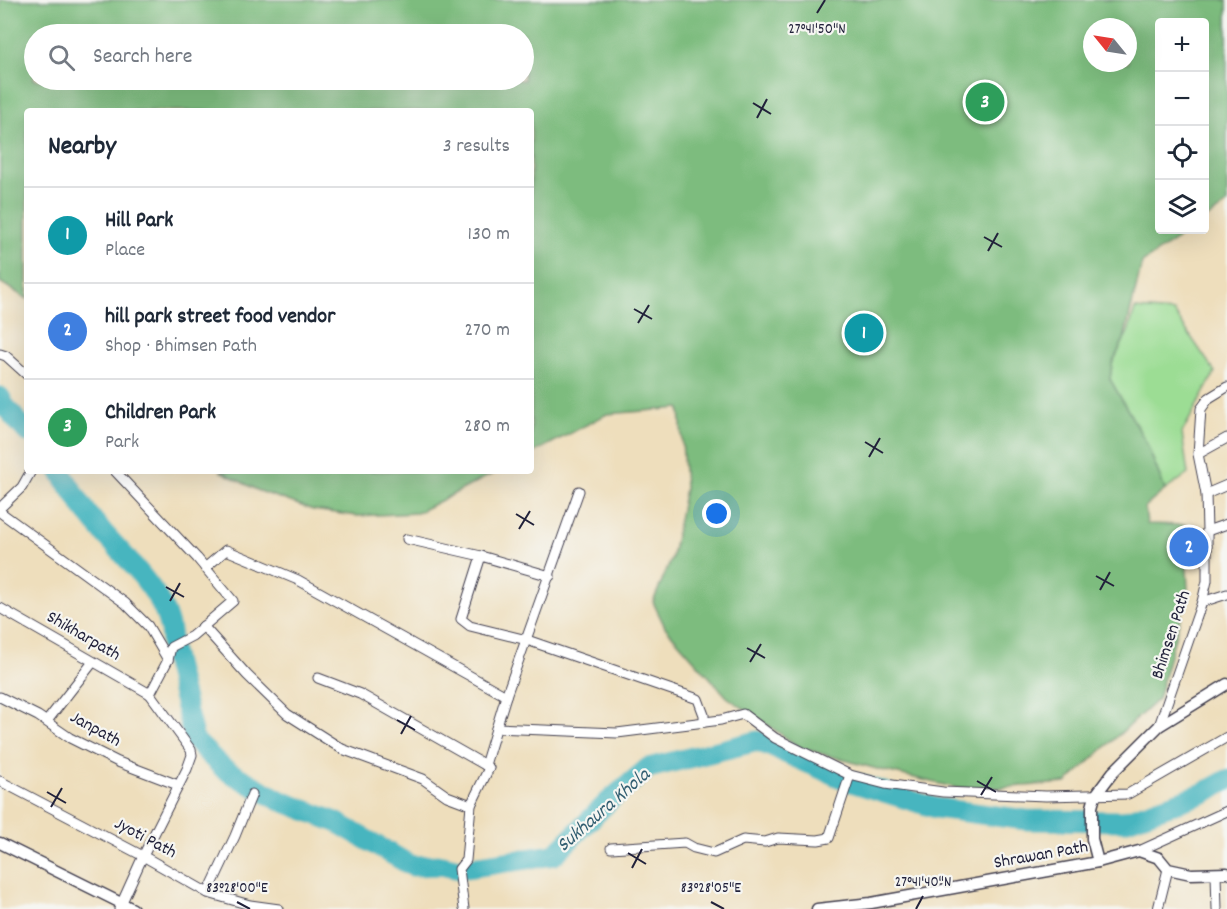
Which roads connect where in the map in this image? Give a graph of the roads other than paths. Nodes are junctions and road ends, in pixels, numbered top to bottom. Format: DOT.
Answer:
graph roads {
  1 [pos="0,354"];
  2 [pos="24,372"];
  3 [pos="1227,387"];
  4 [pos="1227,438"];
  5 [pos="1198,454"];
  6 [pos="29,474"];
  7 [pos="117,474"];
  8 [pos="1227,485"];
  9 [pos="579,491"];
  10 [pos="1206,494"];
  11 [pos="0,510"];
  12 [pos="1227,524"];
  13 [pos="1207,531"];
  14 [pos="406,538"];
  15 [pos="481,556"];
  16 [pos="205,567"];
  17 [pos="550,576"];
  18 [pos="1227,594"];
  19 [pos="1202,602"];
  20 [pos="0,608"];
  21 [pos="203,626"];
  22 [pos="527,640"];
  23 [pos="168,660"];
  24 [pos="93,662"];
  25 [pos="318,678"];
  26 [pos="1227,684"];
  27 [pos="150,694"];
  28 [pos="506,696"];
  29 [pos="0,697"];
  30 [pos="47,721"];
  31 [pos="704,722"];
  32 [pos="1159,726"];
  33 [pos="496,728"];
  34 [pos="1227,737"];
  35 [pos="484,765"];
  36 [pos="850,775"];
  37 [pos="0,781"];
  38 [pos="178,786"];
  39 [pos="252,794"];
  40 [pos="1093,801"];
  41 [pos="471,805"];
  42 [pos="1227,811"];
  43 [pos="0,843"];
  44 [pos="611,848"];
  45 [pos="1139,851"];
  46 [pos="143,856"];
  47 [pos="1098,862"];
  48 [pos="1168,868"];
  49 [pos="1222,874"];
  50 [pos="208,893"];
  51 [pos="120,906"];
  52 [pos="871,906"];
  53 [pos="133,909"];
  54 [pos="279,909"];
  55 [pos="464,909"];
  56 [pos="817,909"];
  57 [pos="1158,909"];
  58 [pos="1217,909"];
  1 -- 2 [label="street"];
  3 -- 5 [label="street, Bhimsen Path"];
  4 -- 5 [label="street"];
  5 -- 10 [label="street, Bhimsen Path"];
  6 -- 11 [label="street"];
  7 -- 16 [label="street"];
  8 -- 10 [label="street"];
  9 -- 17 [label="street"];
  10 -- 13 [label="street, Bhimsen Path"];
  11 -- 23 [label="street"];
  12 -- 13 [label="street"];
  13 -- 19 [label="street, Bhimsen Path"];
  14 -- 15 [label="street"];
  15 -- 17 [label="street"];
  15 -- 22 [label="street"];
  16 -- 21 [label="street"];
  16 -- 28 [label="street"];
  17 -- 22 [label="street"];
  18 -- 19 [label="street"];
  19 -- 32 [label="street, Bhimsen Path"];
  20 -- 24 [label="street, Shikharpath"];
  21 -- 23 [label="street"];
  21 -- 41 [label="street"];
  22 -- 28 [label="street"];
  22 -- 31 [label="street"];
  23 -- 27 [label="street"];
  24 -- 27 [label="street, Shikharpath"];
  24 -- 30 [label="street"];
  25 -- 35 [label="street"];
  26 -- 32 [label="street"];
  27 -- 38 [label="street"];
  28 -- 33 [label="street"];
  29 -- 30 [label="street, Janpath"];
  30 -- 38 [label="street, Janpath"];
  31 -- 33 [label="street"];
  31 -- 36 [label="street"];
  32 -- 40 [label="street"];
  33 -- 35 [label="street"];
  34 -- 40 [label="street"];
  35 -- 41 [label="street"];
  36 -- 40 [label="street"];
  36 -- 44 [label="street"];
  37 -- 46 [label="street, Jyoti Path"];
  38 -- 46 [label="street"];
  39 -- 50 [label="street"];
  40 -- 47 [label="street"];
  41 -- 55 [label="street"];
  42 -- 45 [label="street, Shrawan Path"];
  43 -- 51 [label="street"];
  45 -- 47 [label="street, Shrawan Path"];
  45 -- 48 [label="street"];
  46 -- 50 [label="street, Jyoti Path"];
  46 -- 51 [label="street"];
  47 -- 52 [label="street, Shrawan Path"];
  48 -- 49 [label="street"];
  48 -- 57 [label="street"];
  49 -- 58 [label="street"];
  50 -- 54 [label="street, Jyoti Path"];
  51 -- 53 [label="street"];
  52 -- 56 [label="street, Shrawan Path"];
}
